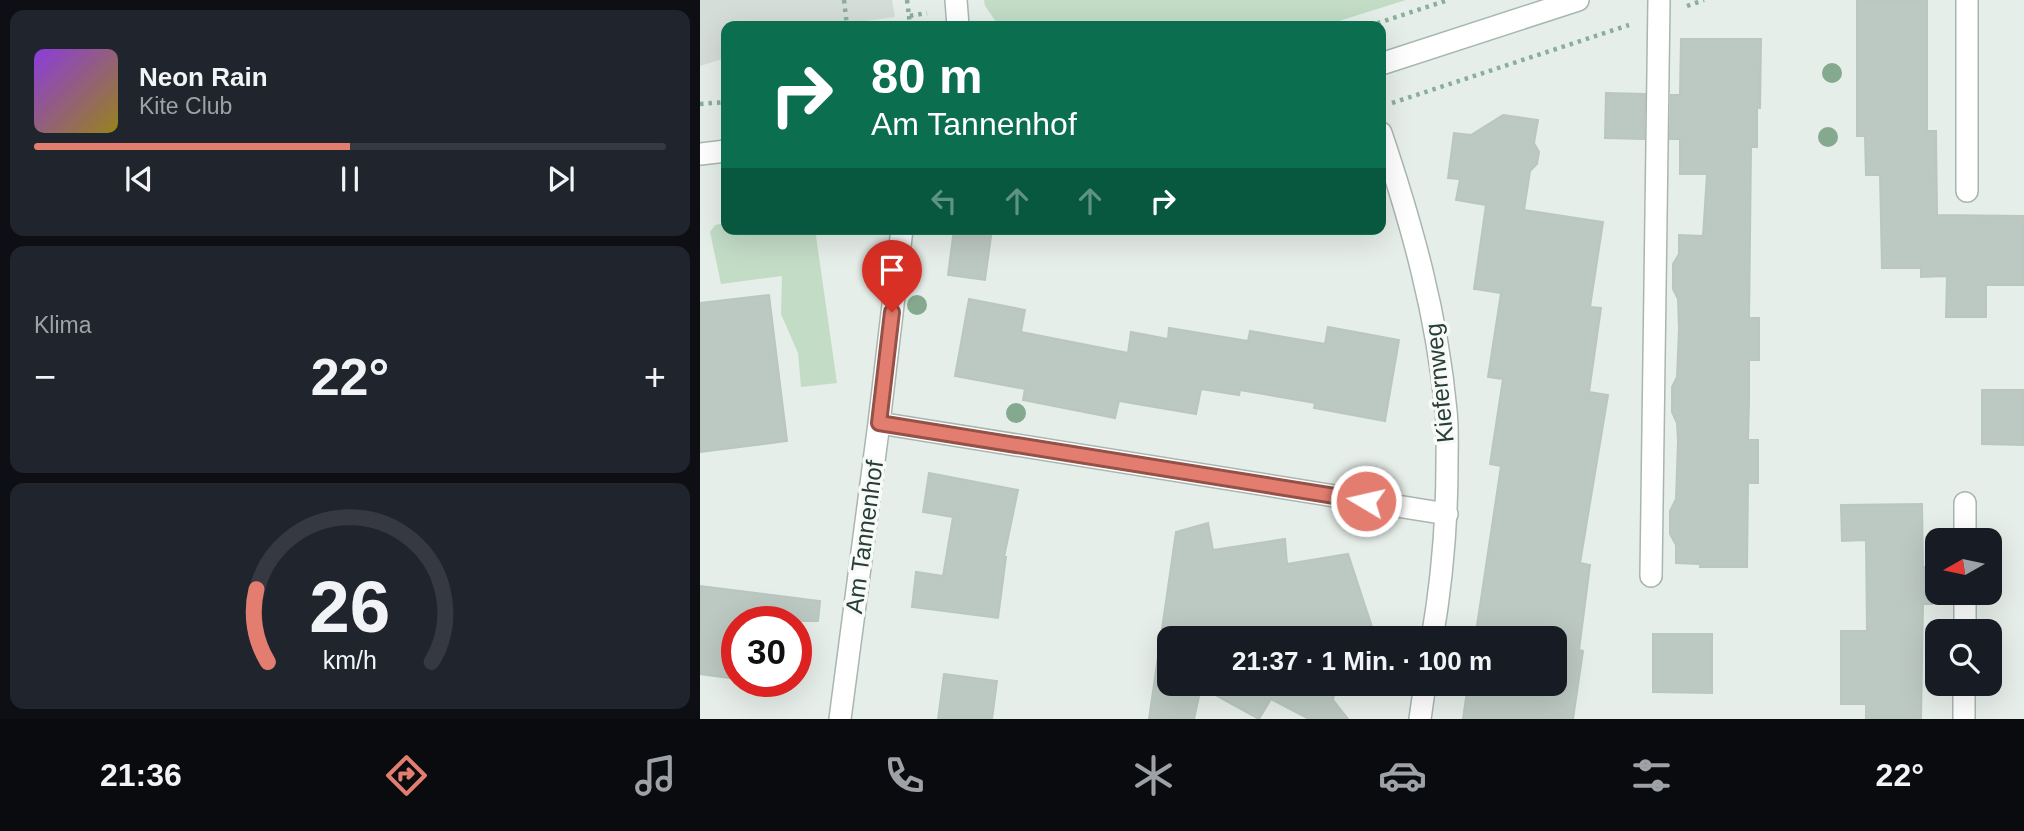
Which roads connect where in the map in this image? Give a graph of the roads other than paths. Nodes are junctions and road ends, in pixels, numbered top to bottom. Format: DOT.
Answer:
graph roads {
  1 [pos="956,0"];
  2 [pos="1578,0"];
  3 [pos="1967,0"];
  4 [pos="1659,8"];
  5 [pos="958,21"];
  6 [pos="1386,62"];
  7 [pos="1386,147"];
  8 [pos="721,152"];
  9 [pos="700,154"];
  10 [pos="1967,191"];
  11 [pos="901,235"];
  12 [pos="879,423"];
  13 [pos="1965,503"];
  14 [pos="1447,514"];
  15 [pos="1965,528"];
  16 [pos="1651,576"];
  17 [pos="1435,626"];
  18 [pos="1423,696"];
  19 [pos="1964,696"];
  20 [pos="840,719"];
  21 [pos="1420,719"];
  22 [pos="1964,719"];
  1 -- 5 [label="street"];
  2 -- 6 [label="street"];
  3 -- 10 [label="street"];
  4 -- 16 [label="street"];
  7 -- 14 [label="street, Kiefernweg"];
  8 -- 9 [label="street"];
  11 -- 12 [label="street, Am Tannenhof"];
  12 -- 14 [label="street"];
  12 -- 20 [label="street, Am Tannenhof"];
  13 -- 15 [label="street"];
  14 -- 17 [label="street, Kiefernweg"];
  18 -- 21 [label="street"];
  19 -- 22 [label="street"];
}
